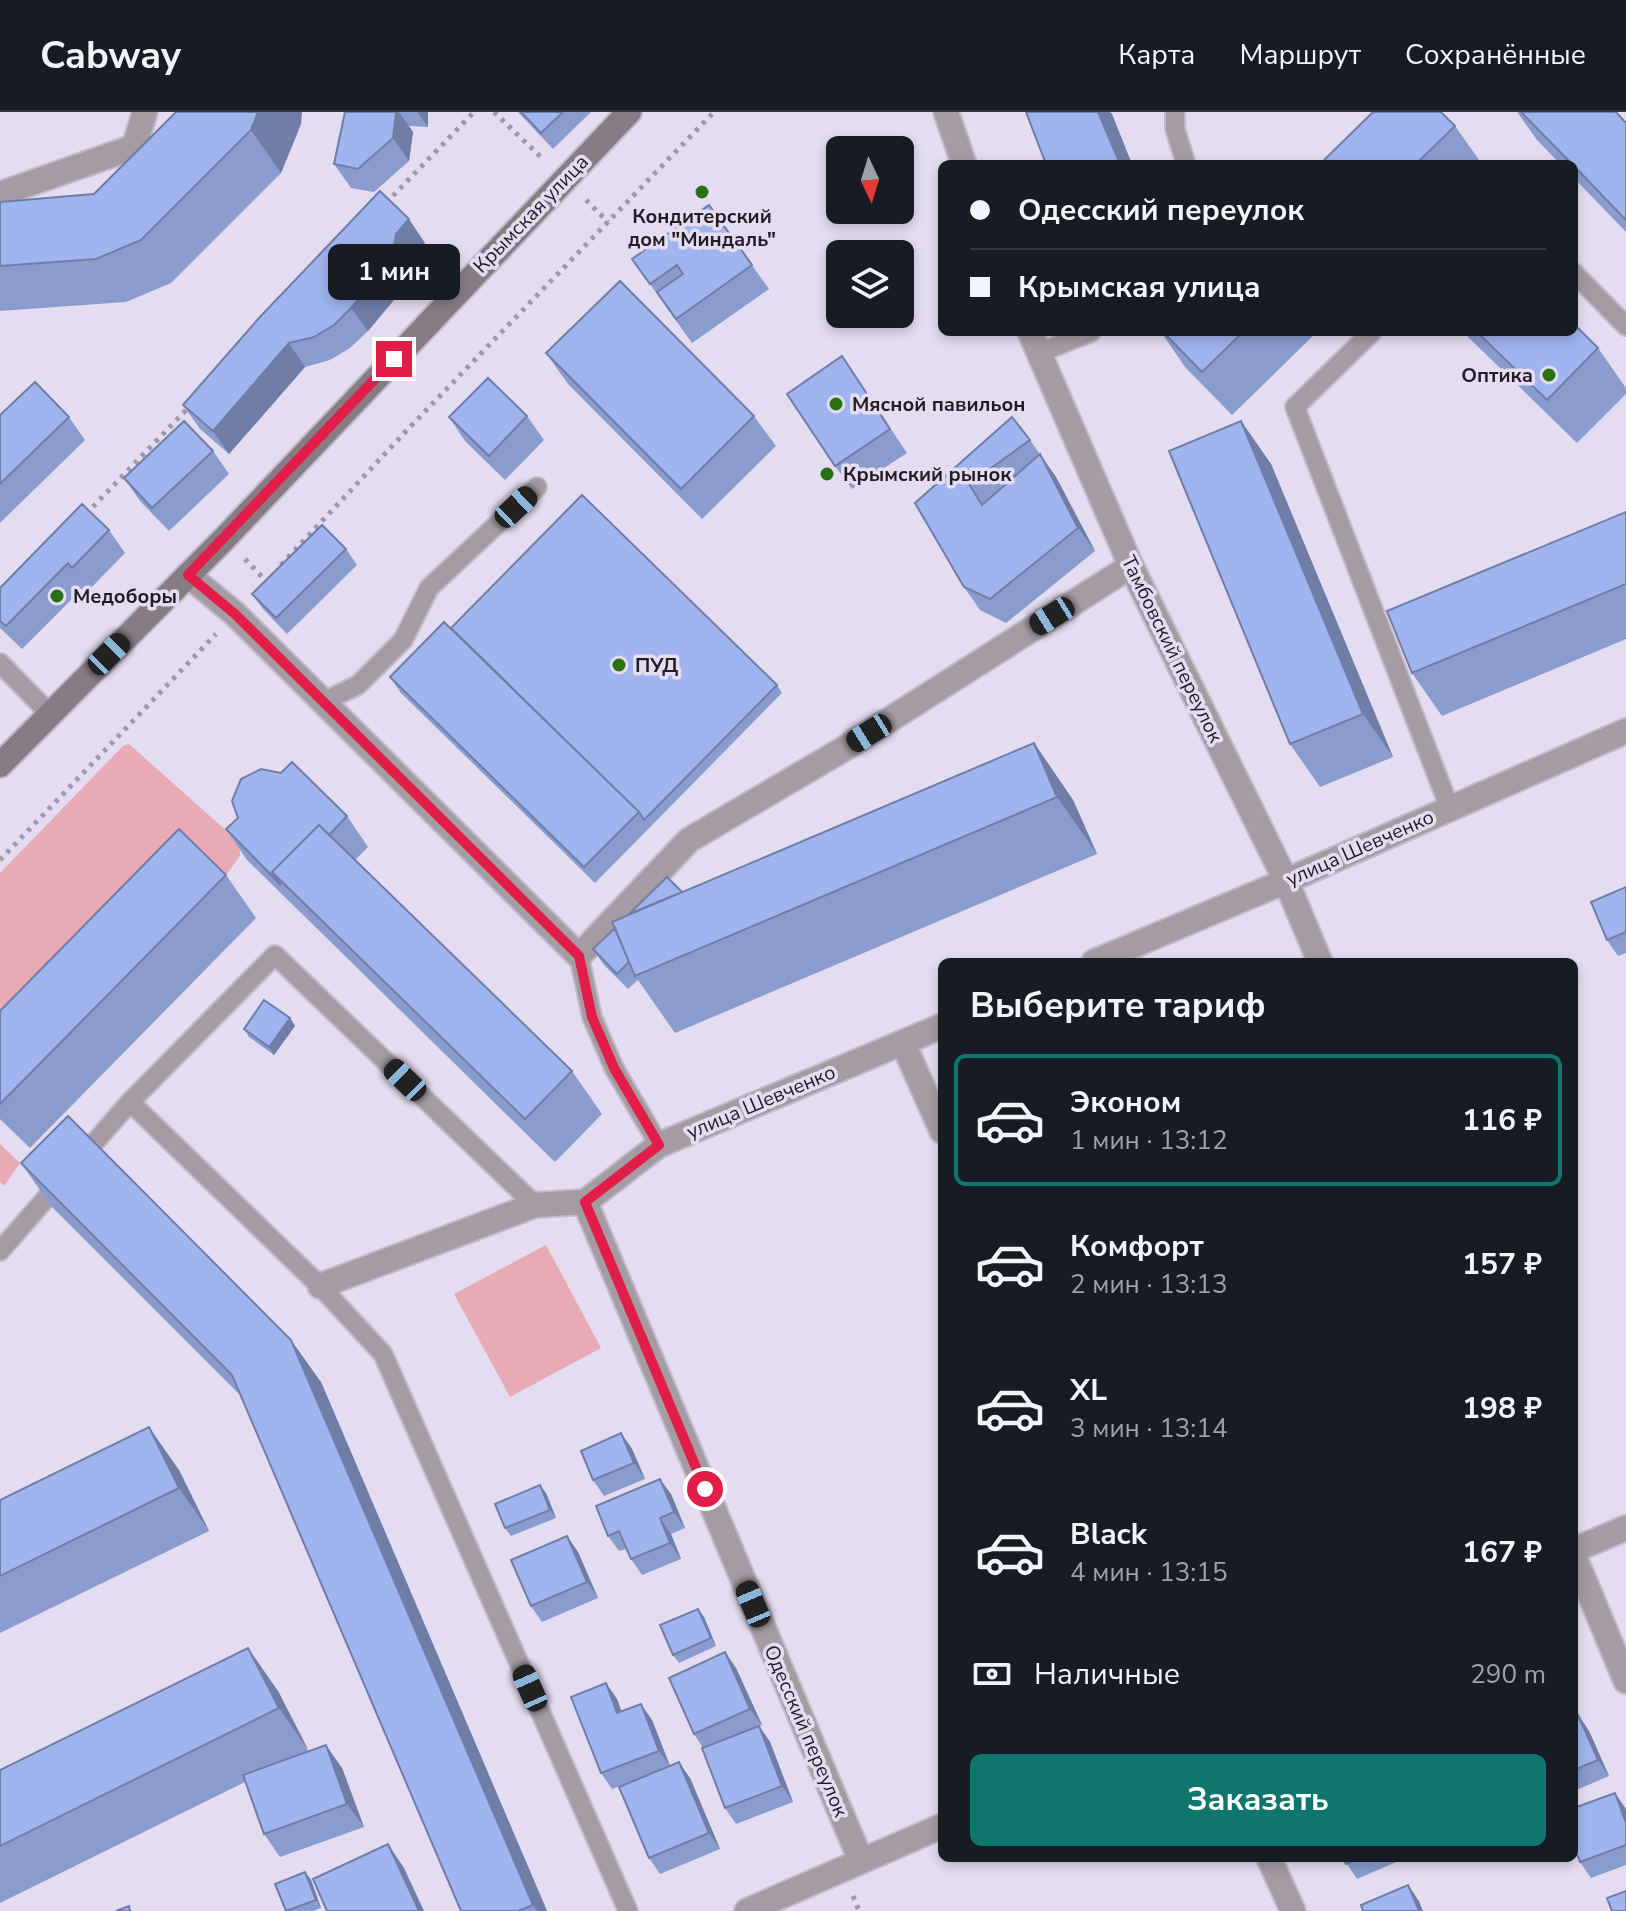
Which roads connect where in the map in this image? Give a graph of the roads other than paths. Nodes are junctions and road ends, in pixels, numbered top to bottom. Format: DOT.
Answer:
graph roads {
  1 [pos="145,112"];
  2 [pos="629,112"];
  3 [pos="946,112"];
  4 [pos="1175,112"];
  5 [pos="963,160"];
  6 [pos="1185,160"];
  7 [pos="0,194"];
  8 [pos="1578,277"];
  9 [pos="1626,326"];
  10 [pos="1069,336"];
  11 [pos="1368,336"];
  12 [pos="1035,342"];
  13 [pos="537,487"];
  14 [pos="1131,566"];
  15 [pos="188,575"];
  16 [pos="0,663"];
  17 [pos="323,702"];
  18 [pos="49,713"];
  19 [pos="1626,731"];
  20 [pos="0,765"];
  21 [pos="1450,809"];
  22 [pos="1286,881"];
  23 [pos="579,956"];
  24 [pos="1103,958"];
  25 [pos="1318,958"];
  26 [pos="938,1028"];
  27 [pos="903,1043"];
  28 [pos="130,1102"];
  29 [pos="938,1122"];
  30 [pos="659,1145"];
  31 [pos="585,1202"];
  32 [pos="535,1205"];
  33 [pos="0,1251"];
  34 [pos="320,1286"];
  35 [pos="1626,1528"];
  36 [pos="1578,1551"];
  37 [pos="1578,1563"];
  38 [pos="1626,1681"];
  39 [pos="938,1828"];
  40 [pos="861,1861"];
  41 [pos="1271,1862"];
  42 [pos="628,1911"];
  43 [pos="747,1911"];
  44 [pos="1293,1911"];
  1 -- 7 [label="street"];
  2 -- 15 [label="main road, Крымская улица"];
  3 -- 5 [label="street"];
  4 -- 6 [label="lane"];
  8 -- 9 [label="lane"];
  10 -- 12 [label="lane"];
  11 -- 21 [label="lane"];
  12 -- 14 [label="street, Тамбовский переулок"];
  13 -- 17 [label="lane"];
  14 -- 22 [label="street, Тамбовский переулок"];
  14 -- 23 [label="street"];
  15 -- 17 [label="street"];
  15 -- 18 [label="main road, Крымская улица"];
  16 -- 18 [label="lane"];
  17 -- 23 [label="street"];
  18 -- 20 [label="main road, Крымская улица"];
  19 -- 21 [label="street, улица Шевченко"];
  21 -- 22 [label="street, улица Шевченко"];
  22 -- 24 [label="street, улица Шевченко"];
  22 -- 25 [label="street, Тамбовский переулок"];
  23 -- 30 [label="lane"];
  26 -- 27 [label="street, улица Шевченко"];
  27 -- 29 [label="street"];
  27 -- 30 [label="street, улица Шевченко"];
  28 -- 32 [label="lane"];
  28 -- 33 [label="lane"];
  28 -- 34 [label="lane"];
  30 -- 31 [label="street, улица Шевченко"];
  31 -- 32 [label="street"];
  31 -- 40 [label="street, Одесский переулок"];
  32 -- 34 [label="street"];
  34 -- 42 [label="lane"];
  35 -- 36 [label="street"];
  37 -- 38 [label="street"];
  39 -- 40 [label="street"];
  40 -- 43 [label="street"];
  41 -- 44 [label="street"];
}
